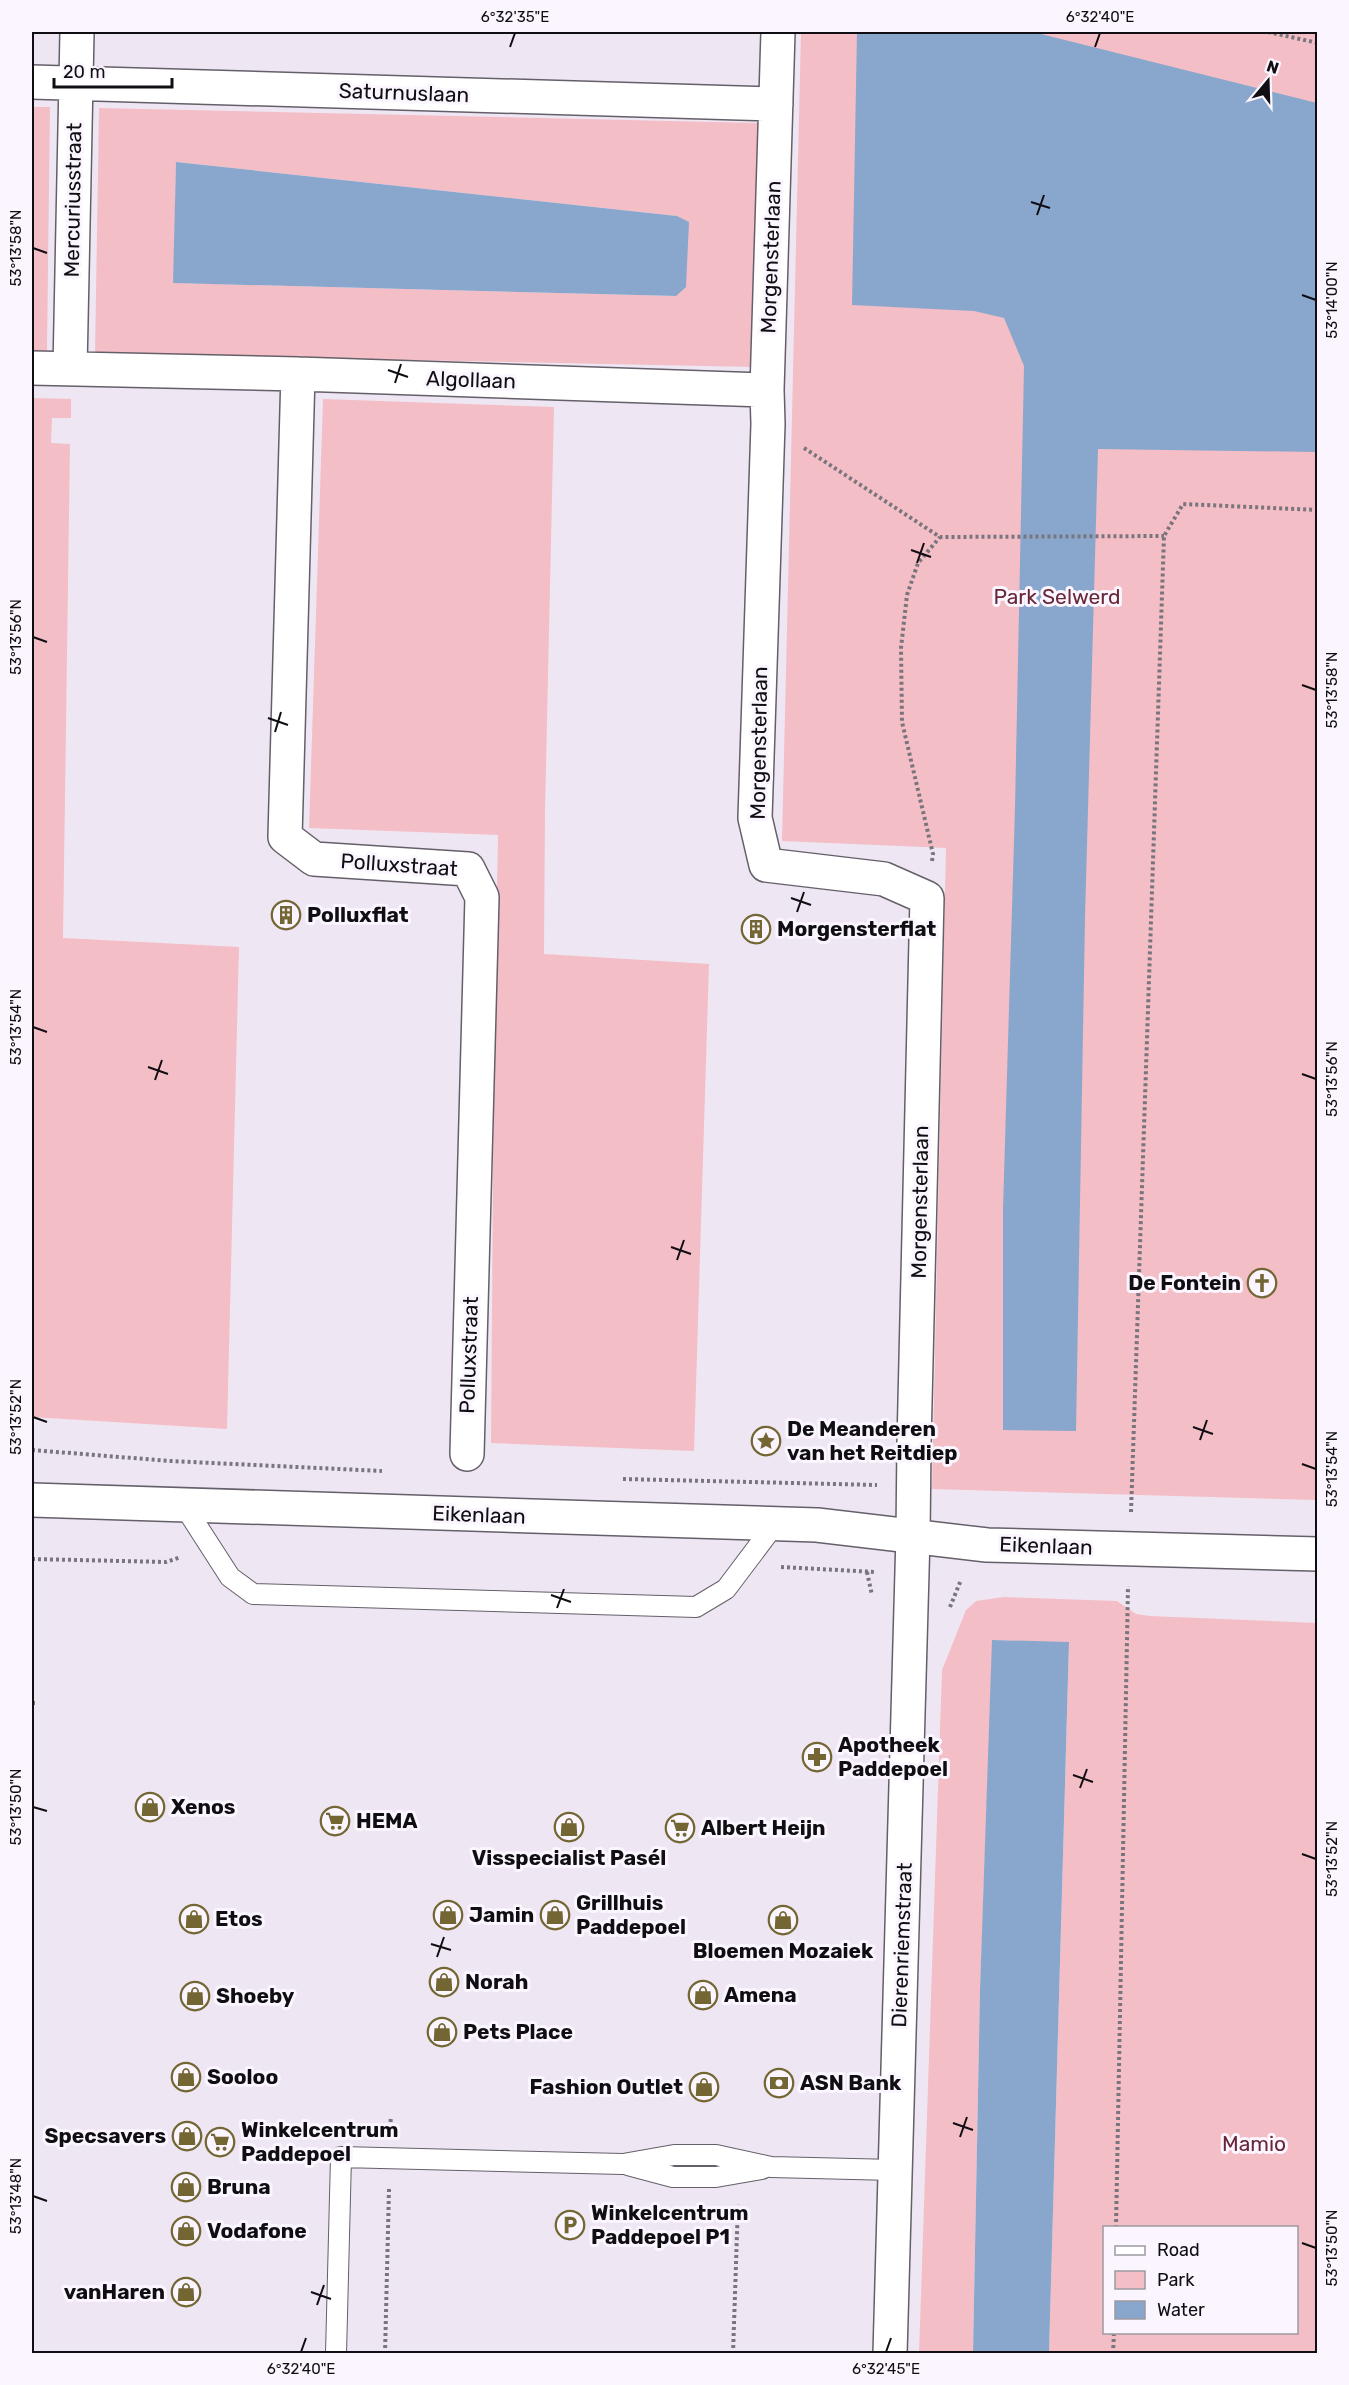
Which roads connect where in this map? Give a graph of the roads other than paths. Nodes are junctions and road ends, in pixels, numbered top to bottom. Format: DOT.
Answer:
graph roads {
  1 [pos="77,32"];
  2 [pos="778,32"];
  3 [pos="32,82"];
  4 [pos="75,83"];
  5 [pos="776,104"];
  6 [pos="32,368"];
  7 [pos="70,369"];
  8 [pos="298,374"];
  9 [pos="767,390"];
  10 [pos="467,1454"];
  11 [pos="32,1500"];
  12 [pos="183,1504"];
  13 [pos="775,1524"];
  14 [pos="914,1536"];
  15 [pos="1317,1554"];
  16 [pos="623,2164"];
  17 [pos="771,2167"];
  18 [pos="894,2170"];
  19 [pos="336,2354"];
  20 [pos="890,2354"];
  1 -- 4 [label="street, Mercuriusstraat"];
  2 -- 5 [label="street, Morgensterlaan"];
  3 -- 4 [label="street, Saturnuslaan"];
  4 -- 5 [label="street, Saturnuslaan"];
  4 -- 7 [label="street, Mercuriusstraat"];
  5 -- 9 [label="street, Morgensterlaan"];
  6 -- 7 [label="street, Algollaan"];
  7 -- 8 [label="street, Algollaan"];
  8 -- 9 [label="street, Algollaan"];
  8 -- 10 [label="street, Polluxstraat"];
  9 -- 14 [label="street, Morgensterlaan"];
  11 -- 12 [label="street, Eikenlaan"];
  12 -- 13 [label="street, Eikenlaan"];
  12 -- 13 [label="lane"];
  13 -- 14 [label="street, Eikenlaan"];
  14 -- 15 [label="street, Eikenlaan"];
  14 -- 18 [label="street, Dierenriemstraat"];
  16 -- 17 [label="lane"];
  16 -- 17 [label="lane"];
  16 -- 19 [label="lane"];
  17 -- 18 [label="lane"];
  18 -- 20 [label="street, Dierenriemstraat"];
}
